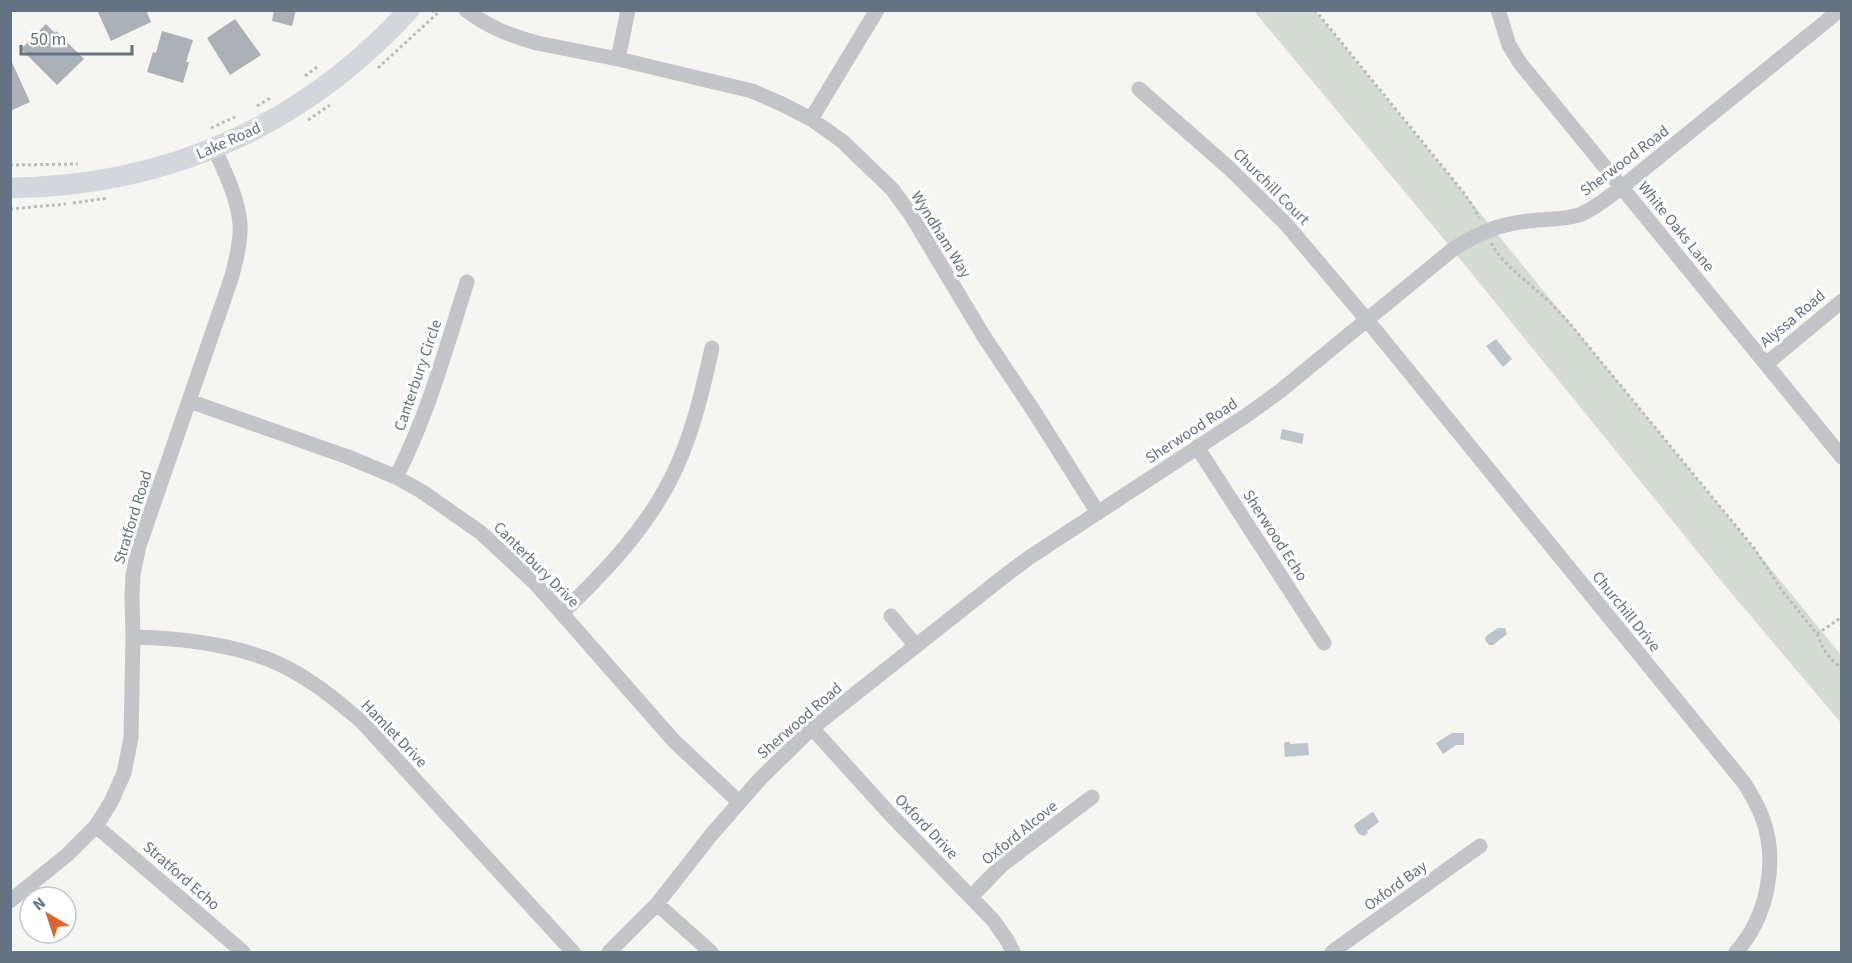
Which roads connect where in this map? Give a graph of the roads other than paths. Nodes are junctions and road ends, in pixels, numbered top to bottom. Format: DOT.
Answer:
graph roads {
  1 [pos="409,10"];
  2 [pos="466,10"];
  3 [pos="628,10"];
  4 [pos="877,10"];
  5 [pos="1498,10"];
  6 [pos="1840,10"];
  7 [pos="618,59"];
  8 [pos="1139,89"];
  9 [pos="811,119"];
  10 [pos="210,139"];
  11 [pos="1622,187"];
  12 [pos="10,188"];
  13 [pos="467,282"];
  14 [pos="1842,301"];
  15 [pos="1367,320"];
  16 [pos="712,348"];
  17 [pos="1766,364"];
  18 [pos="189,401"];
  19 [pos="1197,447"];
  20 [pos="1842,457"];
  21 [pos="396,477"];
  22 [pos="1098,513"];
  23 [pos="562,613"];
  24 [pos="891,616"];
  25 [pos="133,637"];
  26 [pos="1324,643"];
  27 [pos="915,646"];
  28 [pos="812,728"];
  29 [pos="1092,797"];
  30 [pos="739,802"];
  31 [pos="96,826"];
  32 [pos="1480,846"];
  33 [pos="970,897"];
  34 [pos="10,901"];
  35 [pos="657,904"];
  36 [pos="243,952"];
  37 [pos="573,952"];
  38 [pos="609,952"];
  39 [pos="711,952"];
  40 [pos="1012,952"];
  41 [pos="1332,952"];
  42 [pos="1736,952"];
  1 -- 10 [label="street, Lake Road"];
  2 -- 7 [label="street, Wyndham Way"];
  3 -- 7 [label="street"];
  4 -- 9 [label="street"];
  5 -- 11 [label="street, White Oaks Lane"];
  6 -- 11 [label="street, Sherwood Road"];
  7 -- 9 [label="street, Wyndham Way"];
  8 -- 15 [label="street, Churchill Court"];
  9 -- 22 [label="street, Wyndham Way"];
  10 -- 12 [label="street, Lake Road"];
  10 -- 18 [label="street, Stratford Road"];
  11 -- 15 [label="street, Sherwood Road"];
  11 -- 17 [label="street, White Oaks Lane"];
  13 -- 21 [label="street, Canterbury Circle"];
  14 -- 17 [label="street, Alyssa Road"];
  15 -- 19 [label="street, Sherwood Road"];
  15 -- 42 [label="street, Churchill Drive"];
  16 -- 23 [label="street"];
  17 -- 20 [label="street, White Oaks Lane"];
  18 -- 21 [label="street, Canterbury Drive"];
  18 -- 25 [label="street, Stratford Road"];
  19 -- 22 [label="street, Sherwood Road"];
  19 -- 26 [label="street, Sherwood Echo"];
  21 -- 23 [label="street, Canterbury Drive"];
  22 -- 27 [label="street, Sherwood Road"];
  23 -- 30 [label="street, Canterbury Drive"];
  24 -- 27 [label="street"];
  25 -- 31 [label="street, Stratford Road"];
  25 -- 37 [label="street, Hamlet Drive"];
  27 -- 28 [label="street, Sherwood Road"];
  28 -- 30 [label="street, Sherwood Road"];
  28 -- 33 [label="street, Oxford Drive"];
  29 -- 33 [label="street, Oxford Alcove"];
  30 -- 35 [label="street, Sherwood Road"];
  31 -- 34 [label="street, Stratford Road"];
  31 -- 36 [label="street, Stratford Echo"];
  32 -- 41 [label="street, Oxford Bay"];
  33 -- 40 [label="street, Oxford Drive"];
  35 -- 38 [label="street, Sherwood Road"];
  35 -- 39 [label="street"];
}
